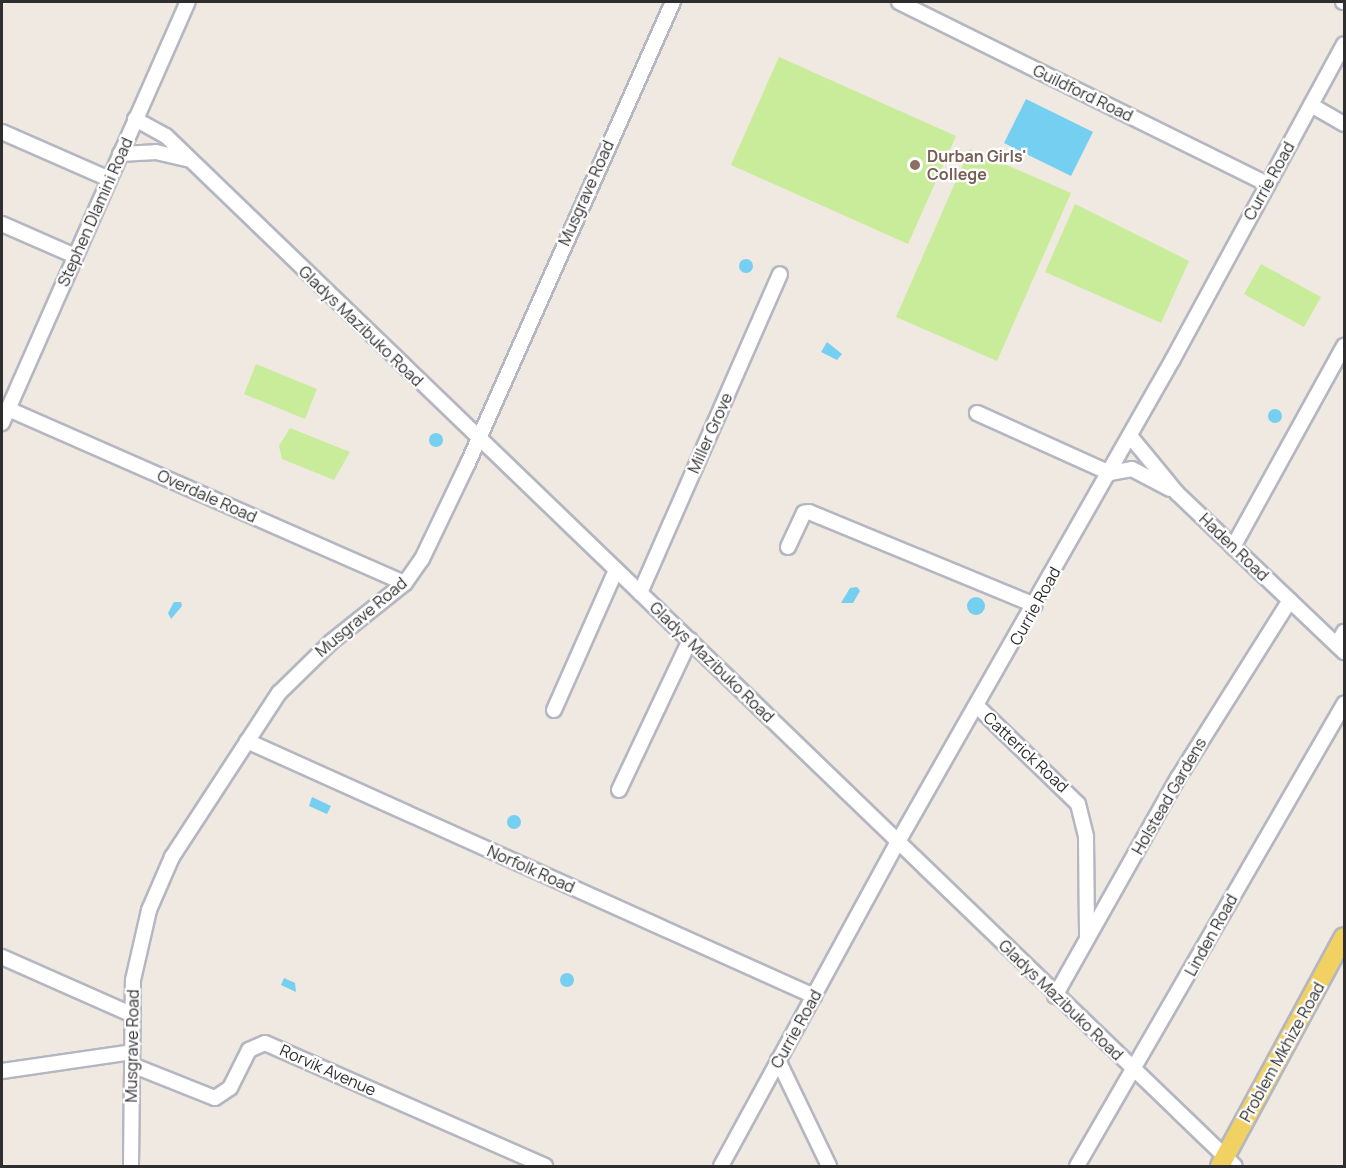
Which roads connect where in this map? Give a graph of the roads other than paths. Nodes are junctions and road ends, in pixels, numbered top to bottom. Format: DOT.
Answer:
graph roads {
  1 [pos="188,2"];
  2 [pos="673,2"];
  3 [pos="899,2"];
  4 [pos="1344,44"];
  5 [pos="1311,105"];
  6 [pos="135,118"];
  7 [pos="1344,124"];
  8 [pos="2,132"];
  9 [pos="120,154"];
  10 [pos="187,159"];
  11 [pos="109,179"];
  12 [pos="1267,184"];
  13 [pos="2,224"];
  14 [pos="75,256"];
  15 [pos="780,274"];
  16 [pos="1344,346"];
  17 [pos="8,408"];
  18 [pos="977,412"];
  19 [pos="2,423"];
  20 [pos="1130,436"];
  21 [pos="478,438"];
  22 [pos="1110,473"];
  23 [pos="1177,493"];
  24 [pos="788,547"];
  25 [pos="1233,547"];
  26 [pos="616,570"];
  27 [pos="405,583"];
  28 [pos="640,593"];
  29 [pos="1290,600"];
  30 [pos="1035,605"];
  31 [pos="1344,632"];
  32 [pos="690,640"];
  33 [pos="1341,649"];
  34 [pos="1344,704"];
  35 [pos="978,707"];
  36 [pos="554,710"];
  37 [pos="247,741"];
  38 [pos="620,790"];
  39 [pos="899,840"];
  40 [pos="1344,937"];
  41 [pos="1087,939"];
  42 [pos="2,957"];
  43 [pos="814,996"];
  44 [pos="1055,996"];
  45 [pos="133,1015"];
  46 [pos="132,1058"];
  47 [pos="778,1060"];
  48 [pos="2,1071"];
  49 [pos="1135,1071"];
  50 [pos="1227,1163"];
  51 [pos="130,1167"];
  52 [pos="545,1167"];
  53 [pos="721,1167"];
  54 [pos="829,1167"];
  55 [pos="1077,1167"];
  1 -- 6 [label="street, Stephen Dlamini Road"];
  2 -- 21 [label="street, Musgrave Road"];
  3 -- 12 [label="street, Guildford Road"];
  4 -- 5 [label="street, Currie Road"];
  5 -- 7 [label="street"];
  5 -- 12 [label="street, Currie Road"];
  6 -- 9 [label="street, Stephen Dlamini Road"];
  6 -- 10 [label="street, Gladys Mazibuko Road"];
  8 -- 11 [label="street"];
  9 -- 10 [label="street"];
  9 -- 11 [label="street, Stephen Dlamini Road"];
  10 -- 21 [label="street, Gladys Mazibuko Road"];
  11 -- 14 [label="street, Stephen Dlamini Road"];
  12 -- 20 [label="street, Currie Road"];
  13 -- 14 [label="street"];
  14 -- 17 [label="street, Stephen Dlamini Road"];
  15 -- 28 [label="street, Miller Grove"];
  16 -- 25 [label="street"];
  17 -- 19 [label="street, Stephen Dlamini Road"];
  17 -- 27 [label="street, Overdale Road"];
  18 -- 22 [label="street"];
  20 -- 22 [label="street, Currie Road"];
  20 -- 23 [label="street, Haden Road"];
  21 -- 26 [label="street, Gladys Mazibuko Road"];
  21 -- 27 [label="street, Musgrave Road"];
  22 -- 23 [label="street"];
  22 -- 30 [label="street, Currie Road"];
  23 -- 25 [label="street, Haden Road"];
  24 -- 30 [label="street"];
  25 -- 29 [label="street, Haden Road"];
  26 -- 28 [label="street, Gladys Mazibuko Road"];
  26 -- 36 [label="street"];
  27 -- 37 [label="street, Musgrave Road"];
  28 -- 32 [label="street, Gladys Mazibuko Road"];
  29 -- 33 [label="street, Haden Road"];
  29 -- 41 [label="street, Holstead Gardens"];
  30 -- 35 [label="street, Currie Road"];
  31 -- 33 [label="street"];
  32 -- 38 [label="street"];
  32 -- 39 [label="street, Gladys Mazibuko Road"];
  34 -- 49 [label="street, Linden Road"];
  35 -- 39 [label="street, Currie Road"];
  35 -- 41 [label="street, Catterick Road"];
  37 -- 43 [label="street, Norfolk Road"];
  37 -- 45 [label="street, Musgrave Road"];
  39 -- 43 [label="street, Currie Road"];
  39 -- 44 [label="street, Gladys Mazibuko Road"];
  40 -- 50 [label="main road, Problem Mkhize Road"];
  41 -- 44 [label="street, Holstead Gardens"];
  42 -- 45 [label="street"];
  43 -- 47 [label="street, Currie Road"];
  44 -- 49 [label="street, Gladys Mazibuko Road"];
  45 -- 46 [label="street, Musgrave Road"];
  46 -- 48 [label="street"];
  46 -- 51 [label="street, Musgrave Road"];
  46 -- 52 [label="street, Rorvik Avenue"];
  47 -- 53 [label="street, Currie Road"];
  47 -- 54 [label="street"];
  49 -- 50 [label="street, Gladys Mazibuko Road"];
  49 -- 55 [label="street, Linden Road"];
}
